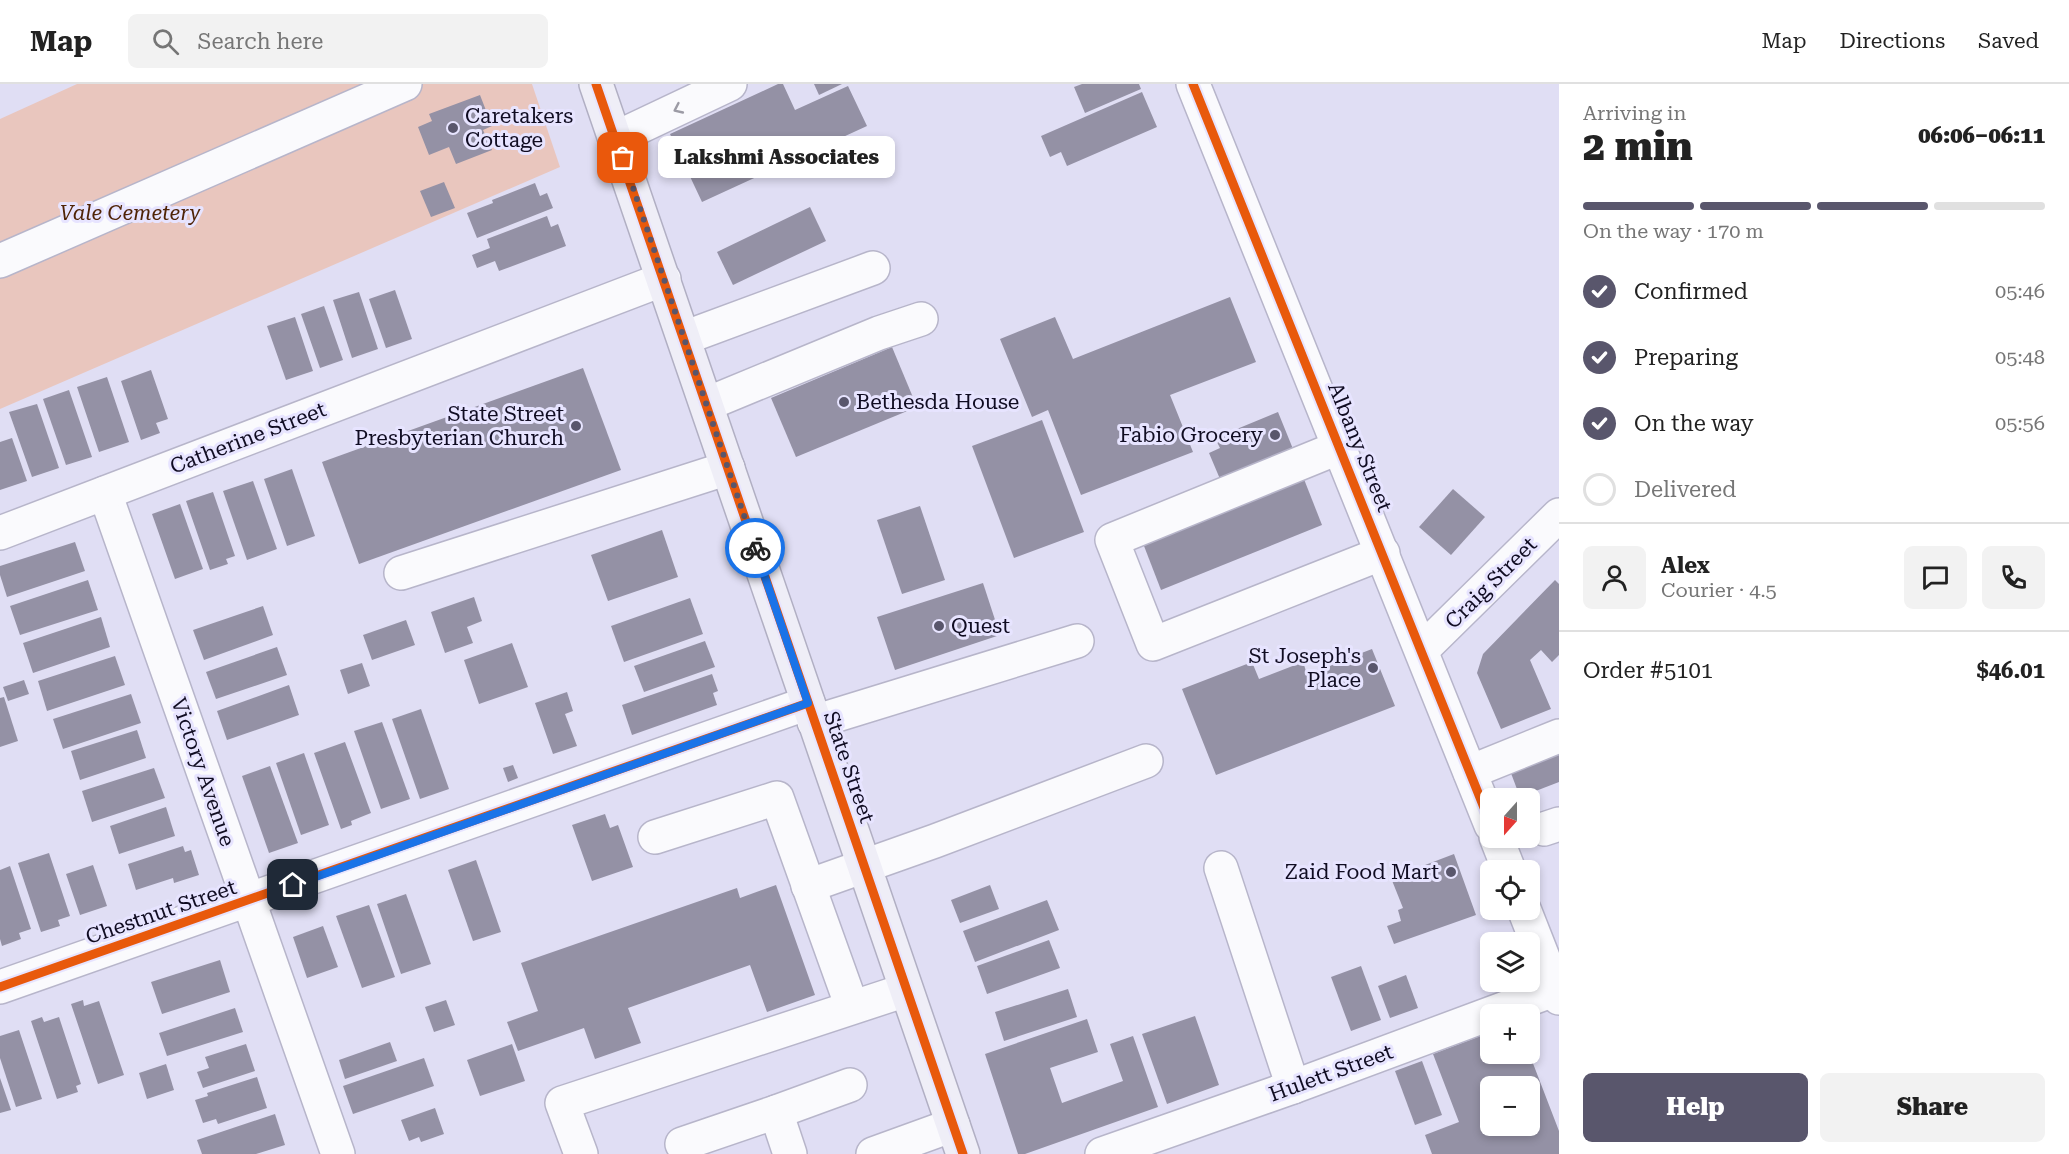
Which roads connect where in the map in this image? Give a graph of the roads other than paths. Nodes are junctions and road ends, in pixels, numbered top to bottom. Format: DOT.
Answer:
graph roads {
  1 [pos="405,84"];
  2 [pos="596,84"];
  3 [pos="730,84"];
  4 [pos="1193,84"];
  5 [pos="616,138"];
  6 [pos="0,261"];
  7 [pos="873,268"];
  8 [pos="664,279"];
  9 [pos="921,319"];
  10 [pos="684,338"];
  11 [pos="707,404"];
  12 [pos="1340,447"];
  13 [pos="728,468"];
  14 [pos="105,493"];
  15 [pos="1559,515"];
  16 [pos="0,533"];
  17 [pos="1383,553"];
  18 [pos="401,573"];
  19 [pos="1077,641"];
  20 [pos="1422,650"];
  21 [pos="811,712"];
  22 [pos="1559,736"];
  23 [pos="1146,760"];
  24 [pos="1470,772"];
  25 [pos="1480,797"];
  26 [pos="655,837"];
  27 [pos="864,866"];
  28 [pos="1221,868"];
  29 [pos="808,886"];
  30 [pos="248,901"];
  31 [pos="1529,920"];
  32 [pos="0,987"];
  33 [pos="906,990"];
  34 [pos="1558,992"];
  35 [pos="852,1007"];
  36 [pos="850,1085"];
  37 [pos="1293,1087"];
  38 [pos="776,1112"];
  39 [pos="958,1139"];
  40 [pos="682,1144"];
  41 [pos="338,1154"];
  42 [pos="580,1154"];
  43 [pos="790,1154"];
  44 [pos="873,1154"];
  45 [pos="1102,1154"];
  1 -- 6 [label="street"];
  2 -- 5 [label="main road, State Street"];
  3 -- 5 [label="street, one-way"];
  4 -- 12 [label="street, Albany Street"];
  5 -- 8 [label="main road, State Street"];
  7 -- 10 [label="street"];
  8 -- 10 [label="main road, State Street"];
  8 -- 14 [label="street, Catherine Street"];
  9 -- 11 [label="street"];
  10 -- 11 [label="main road, State Street"];
  11 -- 13 [label="main road, State Street"];
  12 -- 17 [label="street, Albany Street"];
  12 -- 17 [label="street"];
  13 -- 18 [label="street"];
  13 -- 21 [label="main road, State Street"];
  14 -- 16 [label="street, Catherine Street"];
  14 -- 30 [label="street, Victory Avenue"];
  15 -- 20 [label="street, Craig Street"];
  17 -- 20 [label="street, Albany Street"];
  19 -- 21 [label="street, Chestnut Street"];
  20 -- 24 [label="street, Albany Street"];
  21 -- 27 [label="main road, State Street"];
  21 -- 30 [label="street, Chestnut Street"];
  22 -- 24 [label="street"];
  23 -- 27 [label="street"];
  24 -- 25 [label="street, Albany Street"];
  26 -- 29 [label="street"];
  27 -- 29 [label="street"];
  27 -- 33 [label="main road, State Street"];
  28 -- 37 [label="street"];
  29 -- 35 [label="street"];
  30 -- 32 [label="street, Chestnut Street"];
  30 -- 41 [label="street, Victory Avenue"];
  31 -- 34 [label="street"];
  33 -- 35 [label="street"];
  33 -- 39 [label="main road, State Street"];
  34 -- 37 [label="street, Hulett Street"];
  35 -- 42 [label="street"];
  36 -- 38 [label="street"];
  37 -- 45 [label="street, Hulett Street"];
  38 -- 40 [label="street"];
  38 -- 43 [label="street"];
  39 -- 44 [label="street"];
}
